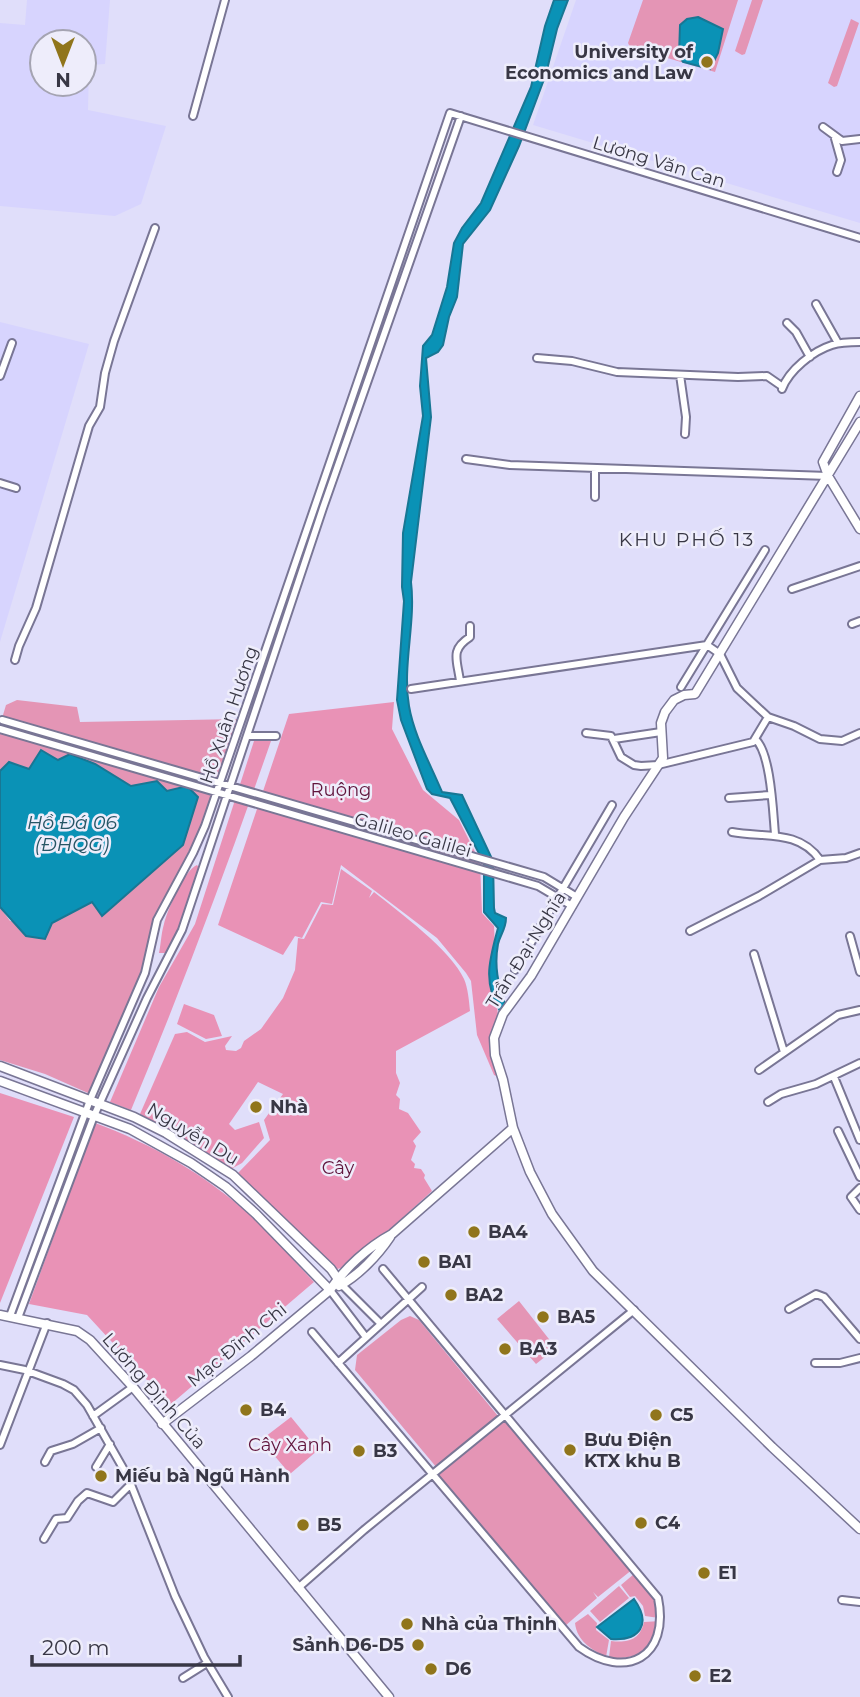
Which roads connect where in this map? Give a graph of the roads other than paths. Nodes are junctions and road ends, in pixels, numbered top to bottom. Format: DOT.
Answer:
graph roads {
  1 [pos="225,0"];
  2 [pos="450,113"];
  3 [pos="193,116"];
  4 [pos="461,116"];
  5 [pos="823,127"];
  6 [pos="834,135"];
  7 [pos="860,139"];
  8 [pos="837,172"];
  9 [pos="155,228"];
  10 [pos="860,238"];
  11 [pos="816,304"];
  12 [pos="787,323"];
  13 [pos="860,342"];
  14 [pos="12,343"];
  15 [pos="838,343"];
  16 [pos="810,357"];
  17 [pos="537,358"];
  18 [pos="680,375"];
  19 [pos="0,376"];
  20 [pos="860,396"];
  21 [pos="860,422"];
  22 [pos="685,434"];
  23 [pos="466,459"];
  24 [pos="595,468"];
  25 [pos="828,477"];
  26 [pos="0,483"];
  27 [pos="16,488"];
  28 [pos="595,497"];
  29 [pos="314,505"];
  30 [pos="323,508"];
  31 [pos="860,529"];
  32 [pos="765,550"];
  33 [pos="860,566"];
  34 [pos="792,589"];
  35 [pos="860,621"];
  36 [pos="852,624"];
  37 [pos="470,625"];
  38 [pos="707,645"];
  39 [pos="720,654"];
  40 [pos="15,660"];
  41 [pos="460,681"];
  42 [pos="681,687"];
  43 [pos="411,689"];
  44 [pos="768,718"];
  45 [pos="2,720"];
  46 [pos="0,729"];
  47 [pos="662,732"];
  48 [pos="586,733"];
  49 [pos="860,733"];
  50 [pos="247,736"];
  51 [pos="276,736"];
  52 [pos="614,739"];
  53 [pos="755,739"];
  54 [pos="658,765"];
  55 [pos="221,782"];
  56 [pos="231,785"];
  57 [pos="217,794"];
  58 [pos="771,794"];
  59 [pos="227,797"];
  60 [pos="729,798"];
  61 [pos="612,805"];
  62 [pos="732,832"];
  63 [pos="775,834"];
  64 [pos="193,853"];
  65 [pos="860,853"];
  66 [pos="207,859"];
  67 [pos="820,860"];
  68 [pos="534,874"];
  69 [pos="531,884"];
  70 [pos="563,889"];
  71 [pos="558,897"];
  72 [pos="577,897"];
  73 [pos="572,906"];
  74 [pos="690,931"];
  75 [pos="850,936"];
  76 [pos="754,954"];
  77 [pos="150,955"];
  78 [pos="164,962"];
  79 [pos="515,970"];
  80 [pos="860,972"];
  81 [pos="860,1010"];
  82 [pos="784,1052"];
  83 [pos="859,1065"];
  84 [pos="0,1066"];
  85 [pos="759,1070"];
  86 [pos="834,1077"];
  87 [pos="0,1081"];
  88 [pos="89,1100"];
  89 [pos="768,1102"];
  90 [pos="99,1104"];
  91 [pos="85,1112"];
  92 [pos="94,1116"];
  93 [pos="134,1117"];
  94 [pos="513,1128"];
  95 [pos="130,1129"];
  96 [pos="838,1131"];
  97 [pos="860,1140"];
  98 [pos="860,1177"];
  99 [pos="860,1188"];
  100 [pos="860,1210"];
  101 [pos="383,1269"];
  102 [pos="339,1283"];
  103 [pos="422,1287"];
  104 [pos="330,1290"];
  105 [pos="408,1299"];
  106 [pos="789,1309"];
  107 [pos="634,1310"];
  108 [pos="0,1315"];
  109 [pos="14,1317"];
  110 [pos="47,1323"];
  111 [pos="380,1323"];
  112 [pos="312,1332"];
  113 [pos="365,1336"];
  114 [pos="860,1339"];
  115 [pos="860,1358"];
  116 [pos="338,1363"];
  117 [pos="815,1363"];
  118 [pos="0,1365"];
  119 [pos="28,1371"];
  120 [pos="133,1387"];
  121 [pos="506,1415"];
  122 [pos="93,1416"];
  123 [pos="162,1424"];
  124 [pos="101,1428"];
  125 [pos="110,1444"];
  126 [pos="0,1446"];
  127 [pos="45,1461"];
  128 [pos="96,1466"];
  129 [pos="433,1474"];
  130 [pos="131,1484"];
  131 [pos="860,1529"];
  132 [pos="44,1539"];
  133 [pos="298,1588"];
  134 [pos="842,1600"];
  135 [pos="860,1602"];
  136 [pos="207,1663"];
  137 [pos="183,1678"];
  138 [pos="228,1697"];
  139 [pos="389,1697"];
  1 -- 3 [label="street"];
  2 -- 4 [label="street, Lương Văn Can"];
  2 -- 29 [label="street, Hồ Xuân Hương"];
  4 -- 10 [label="street, Lương Văn Can"];
  4 -- 30 [label="street, Hồ Xuân Hương"];
  5 -- 6 [label="street"];
  6 -- 7 [label="street"];
  6 -- 8 [label="street"];
  9 -- 40 [label="street"];
  11 -- 15 [label="street"];
  12 -- 16 [label="street"];
  13 -- 15 [label="street"];
  14 -- 19 [label="street"];
  15 -- 16 [label="street"];
  16 -- 18 [label="street"];
  17 -- 18 [label="street"];
  18 -- 22 [label="street"];
  20 -- 25 [label="street"];
  21 -- 25 [label="street, Trần Đại Nghĩa"];
  23 -- 24 [label="street"];
  24 -- 25 [label="street"];
  24 -- 28 [label="street"];
  25 -- 31 [label="street"];
  25 -- 39 [label="street, Trần Đại Nghĩa"];
  26 -- 27 [label="street"];
  29 -- 30 [label="street"];
  29 -- 55 [label="street, Hồ Xuân Hương"];
  30 -- 50 [label="street, Hồ Xuân Hương"];
  32 -- 38 [label="street"];
  33 -- 34 [label="street"];
  35 -- 36 [label="street"];
  37 -- 41 [label="street"];
  38 -- 39 [label="street"];
  38 -- 41 [label="street"];
  38 -- 42 [label="street"];
  39 -- 44 [label="street"];
  39 -- 47 [label="street, Trần Đại Nghĩa"];
  41 -- 43 [label="street"];
  44 -- 49 [label="street"];
  44 -- 53 [label="street"];
  45 -- 55 [label="street, Galileo Galilei"];
  46 -- 57 [label="street, Galileo Galilei"];
  47 -- 52 [label="street"];
  47 -- 54 [label="street, Trần Đại Nghĩa"];
  48 -- 52 [label="street"];
  50 -- 51 [label="street"];
  50 -- 56 [label="street, Hồ Xuân Hương"];
  52 -- 54 [label="street"];
  53 -- 54 [label="street"];
  53 -- 58 [label="street"];
  54 -- 72 [label="street, Trần Đại Nghĩa"];
  55 -- 56 [label="street, Galileo Galilei"];
  55 -- 57 [label="street, Hồ Xuân Hương"];
  56 -- 59 [label="street, Hồ Xuân Hương"];
  56 -- 68 [label="street, Galileo Galilei"];
  57 -- 59 [label="street, Galileo Galilei"];
  57 -- 64 [label="street, Hồ Xuân Hương"];
  58 -- 60 [label="street"];
  58 -- 63 [label="street"];
  59 -- 66 [label="street, Hồ Xuân Hương"];
  59 -- 69 [label="street, Galileo Galilei"];
  61 -- 70 [label="street"];
  62 -- 63 [label="street"];
  63 -- 67 [label="street"];
  64 -- 66 [label="street"];
  64 -- 77 [label="street, Hồ Xuân Hương"];
  65 -- 67 [label="street"];
  66 -- 78 [label="street, Hồ Xuân Hương"];
  67 -- 74 [label="street"];
  68 -- 69 [label="street"];
  68 -- 70 [label="street, Galileo Galilei"];
  69 -- 71 [label="street, Galileo Galilei"];
  70 -- 71 [label="street"];
  70 -- 72 [label="street, Galileo Galilei"];
  71 -- 73 [label="street, Galileo Galilei"];
  71 -- 79 [label="street"];
  72 -- 73 [label="street, Trần Đại Nghĩa"];
  73 -- 94 [label="street, Trần Đại Nghĩa"];
  75 -- 80 [label="street"];
  76 -- 82 [label="street"];
  77 -- 78 [label="street"];
  77 -- 88 [label="street, Hồ Xuân Hương"];
  78 -- 90 [label="street, Hồ Xuân Hương"];
  81 -- 82 [label="street"];
  82 -- 85 [label="street"];
  83 -- 86 [label="street"];
  84 -- 88 [label="street, Nguyễn Du"];
  86 -- 89 [label="street"];
  86 -- 97 [label="street"];
  87 -- 91 [label="street, Nguyễn Du"];
  88 -- 90 [label="street, Nguyễn Du"];
  88 -- 91 [label="street, Hồ Xuân Hương"];
  90 -- 92 [label="street, Hồ Xuân Hương"];
  90 -- 93 [label="street, Nguyễn Du"];
  91 -- 92 [label="street, Nguyễn Du"];
  91 -- 109 [label="street, Hồ Xuân Hương"];
  92 -- 95 [label="street, Nguyễn Du"];
  92 -- 109 [label="street, Hồ Xuân Hương"];
  93 -- 95 [label="street"];
  93 -- 102 [label="street, Nguyễn Du"];
  94 -- 102 [label="street, Mạc Đĩnh Chi"];
  94 -- 107 [label="street, Trần Đại Nghĩa"];
  95 -- 104 [label="street, Nguyễn Du"];
  96 -- 98 [label="street"];
  99 -- 100 [label="street"];
  101 -- 105 [label="street"];
  102 -- 104 [label="street, Mạc Đĩnh Chi"];
  102 -- 111 [label="street"];
  103 -- 105 [label="street"];
  104 -- 113 [label="street"];
  104 -- 123 [label="street, Mạc Đĩnh Chi"];
  105 -- 111 [label="street"];
  105 -- 121 [label="street"];
  106 -- 114 [label="street"];
  107 -- 121 [label="street"];
  107 -- 131 [label="street, Trần Đại Nghĩa"];
  108 -- 109 [label="street, Lương Định Của"];
  109 -- 110 [label="street, Lương Định Của"];
  110 -- 119 [label="street"];
  110 -- 120 [label="street, Lương Định Của"];
  111 -- 113 [label="street"];
  112 -- 116 [label="street"];
  113 -- 116 [label="street"];
  115 -- 117 [label="street"];
  116 -- 129 [label="street"];
  118 -- 119 [label="street"];
  119 -- 122 [label="street"];
  119 -- 126 [label="street"];
  120 -- 122 [label="street"];
  120 -- 123 [label="street, Lương Định Của"];
  121 -- 129 [label="street"];
  121 -- 129 [label="street"];
  122 -- 124 [label="street"];
  123 -- 133 [label="street, Lương Định Của"];
  124 -- 125 [label="street"];
  124 -- 127 [label="street"];
  125 -- 128 [label="street"];
  125 -- 130 [label="street"];
  129 -- 133 [label="street"];
  130 -- 132 [label="street"];
  130 -- 136 [label="street"];
  133 -- 139 [label="street, Lương Định Của"];
  134 -- 135 [label="street"];
  136 -- 137 [label="street"];
  136 -- 138 [label="street"];
}
